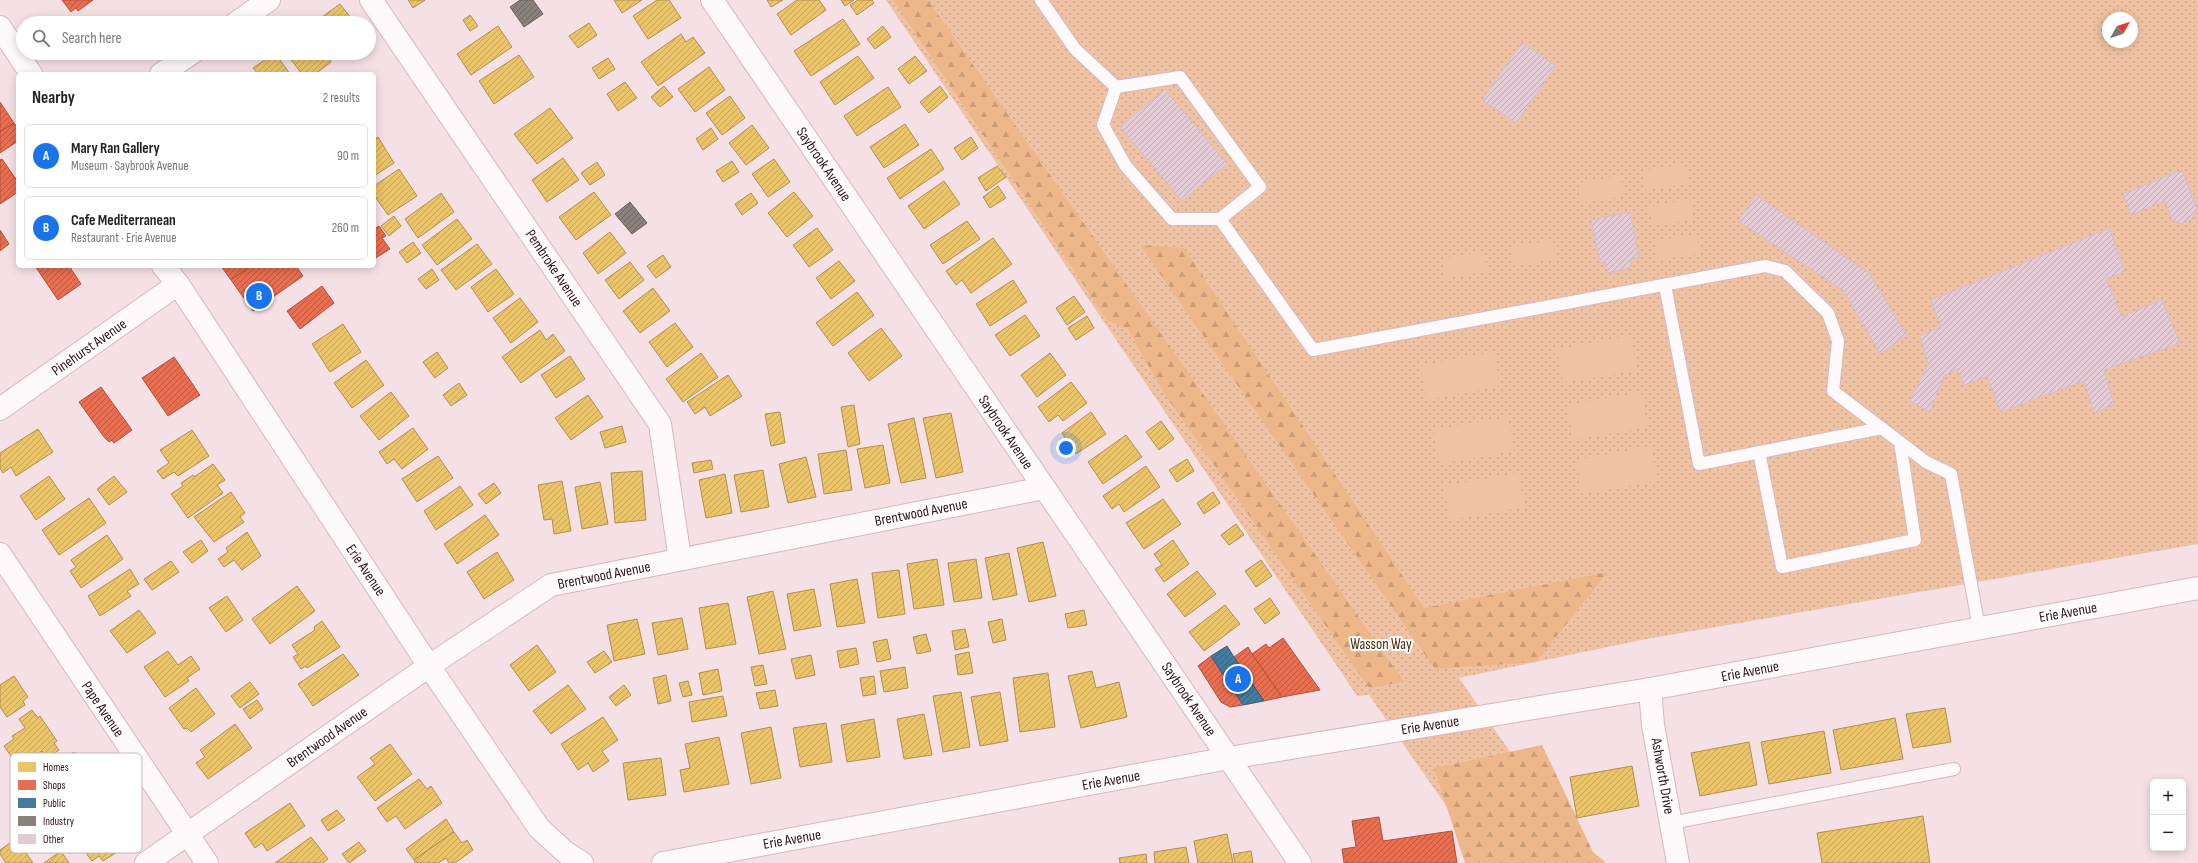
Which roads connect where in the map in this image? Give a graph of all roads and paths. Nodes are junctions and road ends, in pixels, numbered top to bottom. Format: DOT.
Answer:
graph roads {
  1 [pos="269,0"];
  2 [pos="371,0"];
  3 [pos="712,0"];
  4 [pos="1041,0"];
  5 [pos="246,16"];
  6 [pos="0,27"];
  7 [pos="16,51"];
  8 [pos="22,60"];
  9 [pos="182,60"];
  10 [pos="30,72"];
  11 [pos="164,72"];
  12 [pos="1116,87"];
  13 [pos="1220,219"];
  14 [pos="165,268"];
  15 [pos="178,284"];
  16 [pos="1665,285"];
  17 [pos="0,409"];
  18 [pos="1882,428"];
  19 [pos="1900,442"];
  20 [pos="1759,452"];
  21 [pos="1044,488"];
  22 [pos="0,554"];
  23 [pos="680,560"];
  24 [pos="2198,588"];
  25 [pos="1980,628"];
  26 [pos="429,666"];
  27 [pos="1650,690"];
  28 [pos="134,753"];
  29 [pos="1229,758"];
  30 [pos="142,765"];
  31 [pos="1954,769"];
  32 [pos="1671,823"];
  33 [pos="188,834"];
  34 [pos="146,863"];
  35 [pos="207,863"];
  36 [pos="581,863"];
  37 [pos="662,863"];
  38 [pos="1300,863"];
  39 [pos="1678,863"];
  1 -- 5 [label="street"];
  2 -- 23 [label="street, Pembroke Avenue"];
  3 -- 21 [label="street, Saybrook Avenue"];
  4 -- 12 [label="lane"];
  6 -- 7 [label="street"];
  8 -- 10 [label="street"];
  9 -- 11 [label="street"];
  12 -- 13 [label="lane"];
  12 -- 13 [label="lane"];
  13 -- 16 [label="lane"];
  14 -- 15 [label="street, Erie Avenue"];
  15 -- 17 [label="street, Pinehurst Avenue"];
  15 -- 26 [label="street, Erie Avenue"];
  16 -- 18 [label="lane"];
  16 -- 20 [label="lane"];
  18 -- 19 [label="lane"];
  18 -- 20 [label="lane"];
  19 -- 20 [label="lane"];
  19 -- 25 [label="lane"];
  21 -- 23 [label="street, Brentwood Avenue"];
  21 -- 29 [label="street, Saybrook Avenue"];
  22 -- 28 [label="street, Pape Avenue"];
  23 -- 26 [label="street, Brentwood Avenue"];
  24 -- 25 [label="street, Erie Avenue"];
  25 -- 27 [label="street, Erie Avenue"];
  26 -- 33 [label="street, Brentwood Avenue"];
  26 -- 36 [label="street, Erie Avenue"];
  27 -- 29 [label="street, Erie Avenue"];
  27 -- 32 [label="street, Ashworth Drive"];
  29 -- 37 [label="street, Erie Avenue"];
  29 -- 38 [label="street, Saybrook Avenue"];
  30 -- 33 [label="street, Pape Avenue"];
  31 -- 32 [label="lane"];
  32 -- 39 [label="street, Ashworth Drive"];
  33 -- 34 [label="street, Brentwood Avenue"];
  33 -- 35 [label="street, Pape Avenue"];
}
